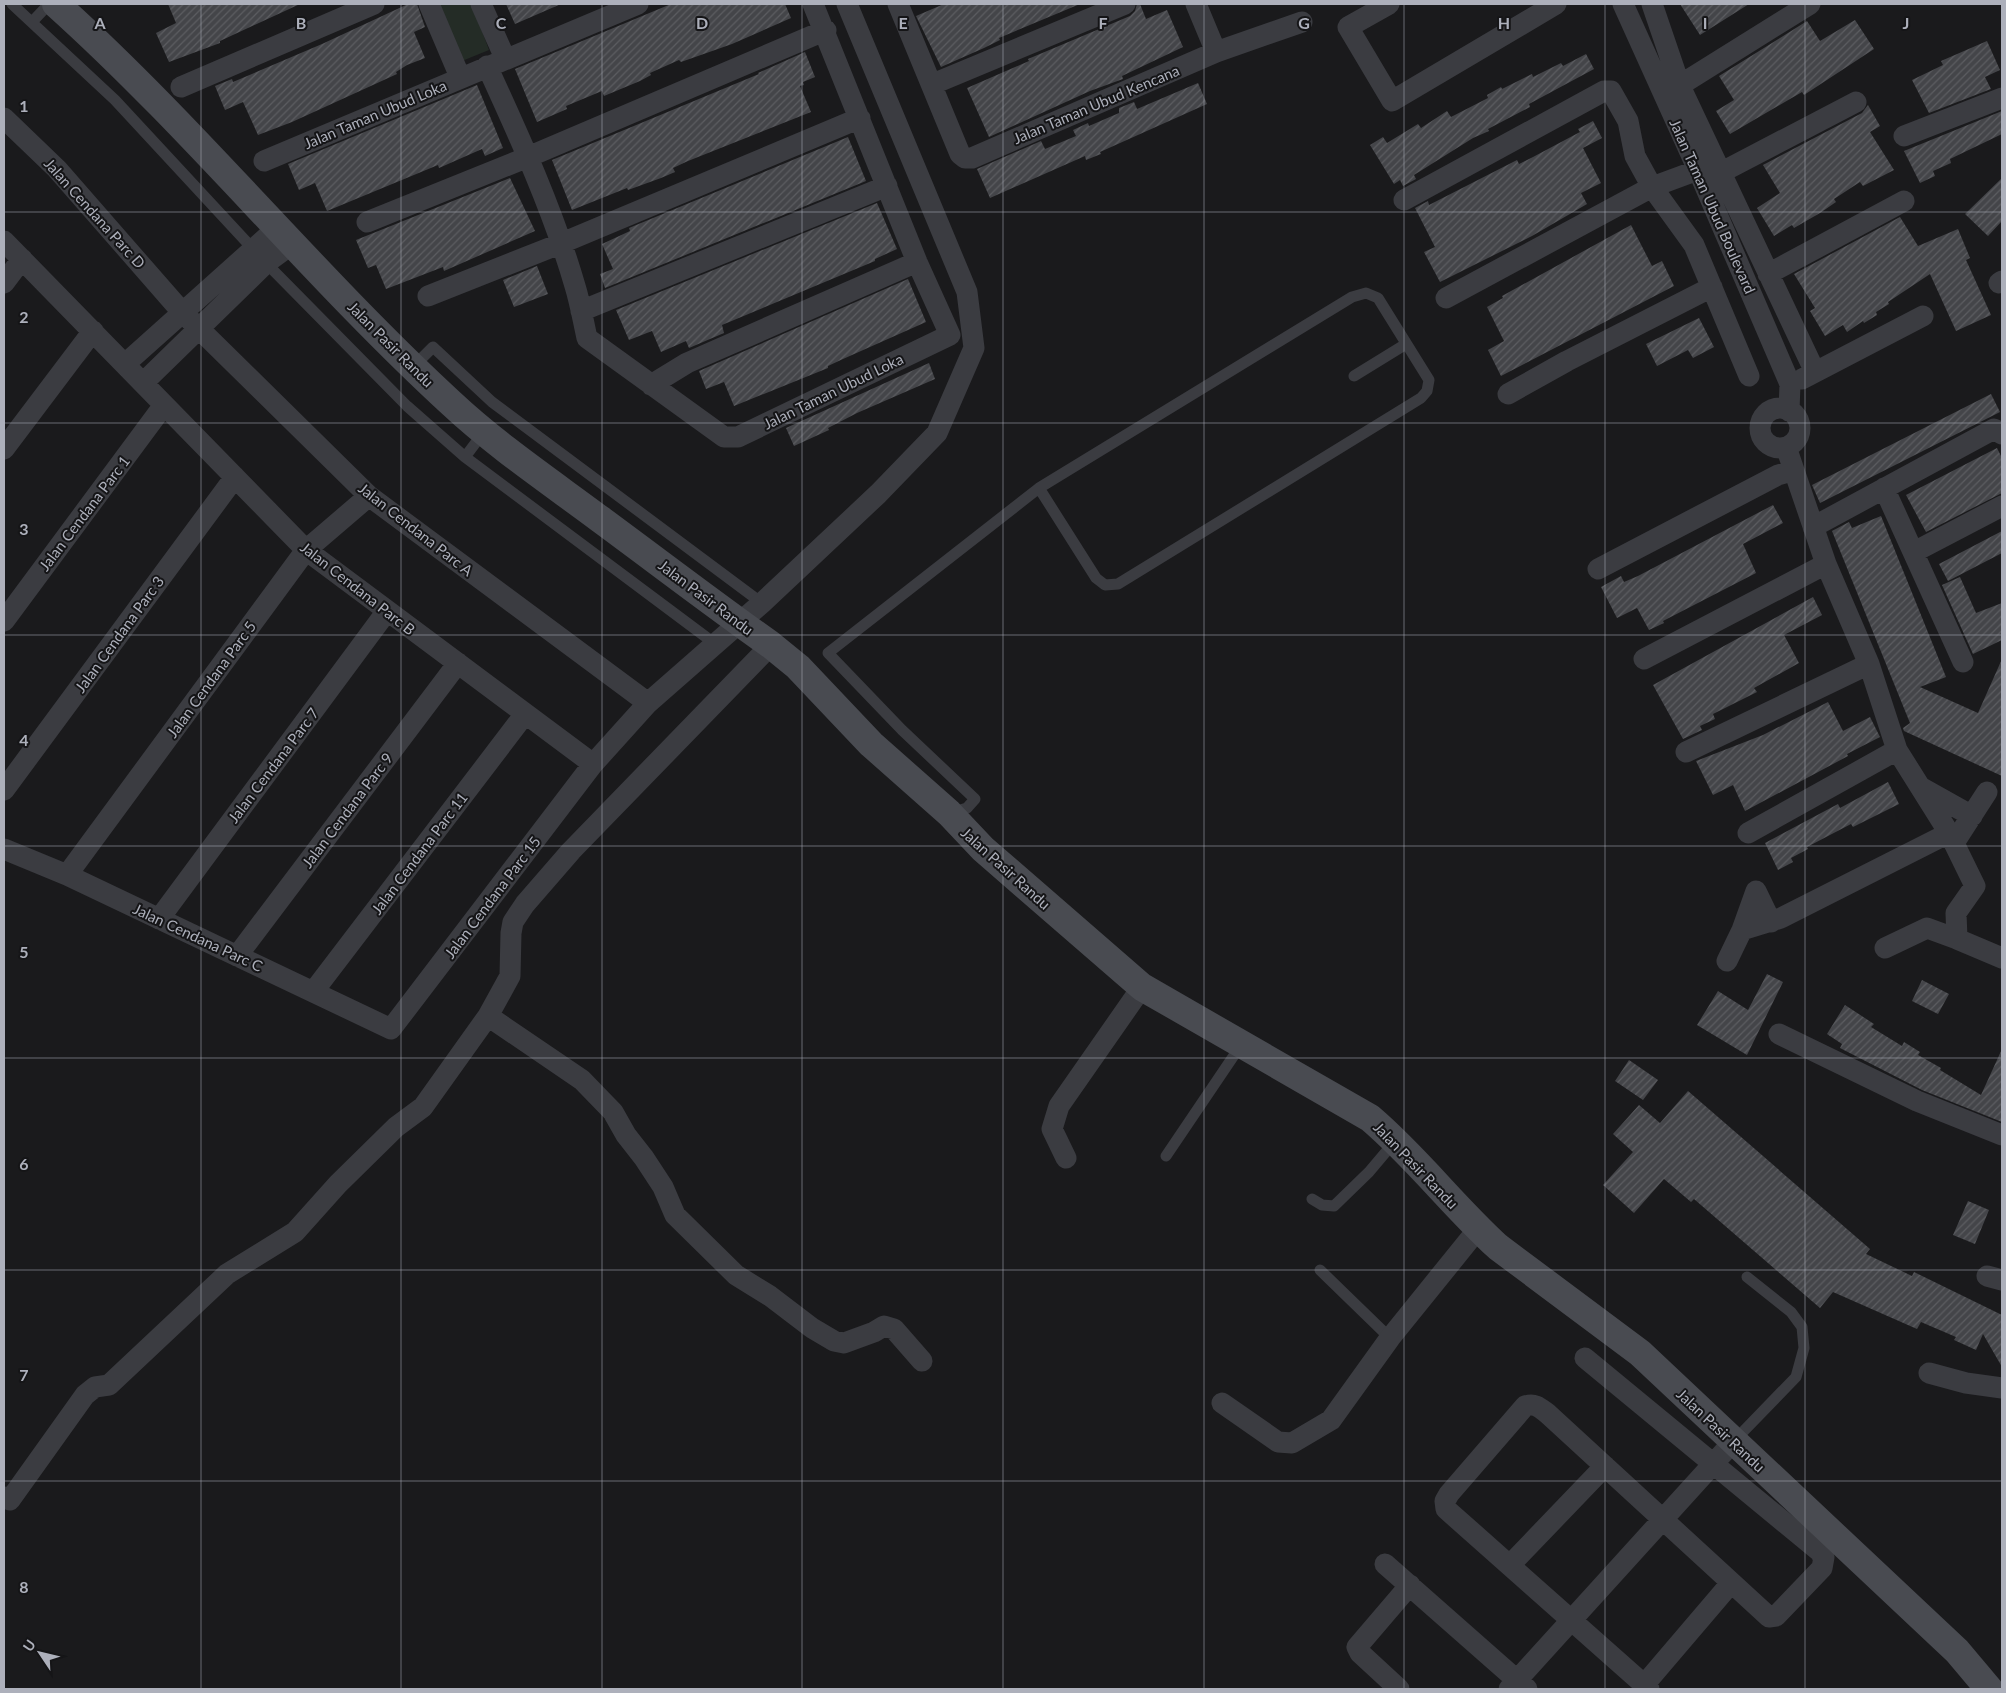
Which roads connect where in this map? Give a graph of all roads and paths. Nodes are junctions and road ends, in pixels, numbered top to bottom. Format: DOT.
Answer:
graph roads {
  1 [pos="12,4"];
  2 [pos="49,4"];
  3 [pos="56,4"];
  4 [pos="374,4"];
  5 [pos="429,4"];
  6 [pos="481,4"];
  7 [pos="638,4"];
  8 [pos="813,4"];
  9 [pos="848,4"];
  10 [pos="898,4"];
  11 [pos="1125,4"];
  12 [pos="1196,4"];
  13 [pos="1389,4"];
  14 [pos="1556,4"];
  15 [pos="1623,4"];
  16 [pos="1652,4"];
  17 [pos="1810,4"];
  18 [pos="32,22"];
  19 [pos="1302,22"];
  20 [pos="826,30"];
  21 [pos="1216,52"];
  22 [pos="496,62"];
  23 [pos="460,77"];
  24 [pos="933,84"];
  25 [pos="181,87"];
  26 [pos="1672,91"];
  27 [pos="2002,98"];
  28 [pos="1856,102"];
  29 [pos="860,118"];
  30 [pos="6,124"];
  31 [pos="1904,136"];
  32 [pos="528,157"];
  33 [pos="264,161"];
  34 [pos="1698,170"];
  35 [pos="1720,173"];
  36 [pos="887,186"];
  37 [pos="1652,187"];
  38 [pos="1404,200"];
  39 [pos="1904,201"];
  40 [pos="366,222"];
  41 [pos="284,236"];
  42 [pos="4,241"];
  43 [pos="562,243"];
  44 [pos="259,255"];
  45 [pos="22,259"];
  46 [pos="917,262"];
  47 [pos="1768,274"];
  48 [pos="4,283"];
  49 [pos="1712,287"];
  50 [pos="428,296"];
  51 [pos="1446,298"];
  52 [pos="581,311"];
  53 [pos="182,312"];
  54 [pos="1922,316"];
  55 [pos="198,329"];
  56 [pos="92,331"];
  57 [pos="1406,344"];
  58 [pos="125,364"];
  59 [pos="412,367"];
  60 [pos="1815,372"];
  61 [pos="1354,376"];
  62 [pos="1749,376"];
  63 [pos="143,383"];
  64 [pos="651,384"];
  65 [pos="1790,384"];
  66 [pos="1508,394"];
  67 [pos="164,405"];
  68 [pos="1789,411"];
  69 [pos="483,433"];
  70 [pos="2002,434"];
  71 [pos="1786,447"];
  72 [pos="4,449"];
  73 [pos="465,457"];
  74 [pos="1792,471"];
  75 [pos="235,477"];
  76 [pos="1039,488"];
  77 [pos="1884,488"];
  78 [pos="369,496"];
  79 [pos="2002,506"];
  80 [pos="1813,527"];
  81 [pos="306,550"];
  82 [pos="1914,552"];
  83 [pos="1826,564"];
  84 [pos="1598,569"];
  85 [pos="762,604"];
  86 [pos="387,611"];
  87 [pos="4,621"];
  88 [pos="740,622"];
  89 [pos="714,643"];
  90 [pos="771,645"];
  91 [pos="1644,659"];
  92 [pos="1963,662"];
  93 [pos="458,663"];
  94 [pos="1869,664"];
  95 [pos="648,703"];
  96 [pos="525,714"];
  97 [pos="1897,750"];
  98 [pos="1686,752"];
  99 [pos="593,764"];
  100 [pos="1920,788"];
  101 [pos="4,790"];
  102 [pos="1987,792"];
  103 [pos="949,813"];
  104 [pos="1972,816"];
  105 [pos="1748,833"];
  106 [pos="1951,838"];
  107 [pos="4,848"];
  108 [pos="67,875"];
  109 [pos="1956,913"];
  110 [pos="159,919"];
  111 [pos="1771,922"];
  112 [pos="1927,928"];
  113 [pos="1742,930"];
  114 [pos="1957,939"];
  115 [pos="1885,948"];
  116 [pos="237,956"];
  117 [pos="2002,958"];
  118 [pos="1728,961"];
  119 [pos="1142,987"];
  120 [pos="314,992"];
  121 [pos="488,1016"];
  122 [pos="392,1029"];
  123 [pos="1779,1034"];
  124 [pos="1241,1045"];
  125 [pos="2002,1135"];
  126 [pos="1396,1140"];
  127 [pos="1166,1156"];
  128 [pos="1066,1158"];
  129 [pos="1312,1199"];
  130 [pos="1478,1229"];
  131 [pos="1320,1270"];
  132 [pos="1747,1277"];
  133 [pos="1390,1338"];
  134 [pos="1585,1358"];
  135 [pos="922,1361"];
  136 [pos="1929,1373"];
  137 [pos="2002,1388"];
  138 [pos="1222,1404"];
  139 [pos="1733,1442"];
  140 [pos="1712,1465"];
  141 [pos="1605,1466"];
  142 [pos="6,1502"];
  143 [pos="1663,1519"];
  144 [pos="1384,1564"];
  145 [pos="1510,1565"];
  146 [pos="1731,1582"];
  147 [pos="1410,1585"];
  148 [pos="1572,1619"];
  149 [pos="1518,1686"];
  150 [pos="1646,1687"];
  151 [pos="1399,1689"];
  152 [pos="1988,1689"];
  1 -- 18 [label="lane"];
  2 -- 18 [label="lane"];
  3 -- 41 [label="main road, Jalan Pasir Randu"];
  4 -- 25 [label="street"];
  5 -- 23 [label="street"];
  6 -- 22 [label="street"];
  7 -- 22 [label="street, Jalan Taman Ubud Loka"];
  8 -- 20 [label="street, Jalan Taman Ubud Loka"];
  9 -- 85 [label="street, Jalan Cendana Parc 15"];
  10 -- 24 [label="street, Jalan Taman Ubud Kencana"];
  11 -- 24 [label="street"];
  12 -- 21 [label="street"];
  13 -- 14 [label="street"];
  15 -- 26 [label="street, Jalan Taman Ubud Boulevard"];
  16 -- 26 [label="street"];
  17 -- 26 [label="street"];
  18 -- 44 [label="lane"];
  19 -- 21 [label="street, Jalan Taman Ubud Kencana"];
  20 -- 29 [label="street, Jalan Taman Ubud Loka"];
  20 -- 32 [label="street"];
  21 -- 24 [label="street, Jalan Taman Ubud Kencana"];
  22 -- 23 [label="street, Jalan Taman Ubud Loka"];
  22 -- 32 [label="street, Jalan Taman Ubud Loka"];
  23 -- 33 [label="street, Jalan Taman Ubud Loka"];
  26 -- 34 [label="street, Jalan Taman Ubud Boulevard"];
  26 -- 35 [label="street"];
  27 -- 31 [label="street"];
  28 -- 35 [label="street"];
  29 -- 36 [label="street, Jalan Taman Ubud Loka"];
  29 -- 43 [label="street"];
  30 -- 53 [label="street, Jalan Cendana Parc D"];
  32 -- 40 [label="street"];
  32 -- 43 [label="street, Jalan Taman Ubud Loka"];
  34 -- 37 [label="street"];
  34 -- 65 [label="street, Jalan Taman Ubud Boulevard"];
  35 -- 47 [label="street"];
  36 -- 46 [label="street, Jalan Taman Ubud Loka"];
  36 -- 52 [label="street"];
  37 -- 38 [label="street"];
  37 -- 49 [label="street"];
  37 -- 51 [label="street"];
  39 -- 47 [label="street"];
  41 -- 44 [label="street"];
  41 -- 59 [label="main road, Jalan Pasir Randu"];
  42 -- 45 [label="street, Jalan Cendana Parc B"];
  43 -- 50 [label="street"];
  43 -- 52 [label="street, Jalan Taman Ubud Loka"];
  44 -- 53 [label="street"];
  44 -- 55 [label="street"];
  44 -- 73 [label="lane"];
  45 -- 48 [label="street"];
  45 -- 56 [label="street, Jalan Cendana Parc B"];
  46 -- 64 [label="street"];
  46 -- 64 [label="street, Jalan Taman Ubud Loka"];
  47 -- 60 [label="street"];
  49 -- 62 [label="street"];
  49 -- 66 [label="street"];
  52 -- 64 [label="street, Jalan Taman Ubud Loka"];
  53 -- 55 [label="street, Jalan Cendana Parc A"];
  53 -- 58 [label="street"];
  54 -- 60 [label="street"];
  55 -- 63 [label="street"];
  55 -- 78 [label="street, Jalan Cendana Parc A"];
  56 -- 58 [label="street, Jalan Cendana Parc B"];
  56 -- 72 [label="street"];
  57 -- 61 [label="lane"];
  57 -- 76 [label="lane"];
  57 -- 76 [label="lane"];
  58 -- 63 [label="street, Jalan Cendana Parc B"];
  59 -- 69 [label="main road, Jalan Pasir Randu"];
  59 -- 85 [label="lane"];
  60 -- 65 [label="street"];
  63 -- 67 [label="street, Jalan Cendana Parc B"];
  65 -- 68 [label="street, Jalan Taman Ubud Boulevard"];
  67 -- 75 [label="street, Jalan Cendana Parc B"];
  67 -- 87 [label="street, Jalan Cendana Parc 1"];
  68 -- 71 [label="street"];
  68 -- 71 [label="street"];
  69 -- 73 [label="lane"];
  69 -- 88 [label="main road, Jalan Pasir Randu"];
  70 -- 77 [label="street"];
  71 -- 74 [label="street"];
  73 -- 89 [label="lane"];
  74 -- 80 [label="street"];
  74 -- 84 [label="street"];
  75 -- 81 [label="street, Jalan Cendana Parc B"];
  75 -- 101 [label="street, Jalan Cendana Parc 3"];
  76 -- 103 [label="lane"];
  77 -- 80 [label="street"];
  77 -- 82 [label="street"];
  78 -- 81 [label="street, Jalan Cendana Parc 5"];
  78 -- 95 [label="street, Jalan Cendana Parc A"];
  79 -- 82 [label="street"];
  80 -- 83 [label="street"];
  81 -- 86 [label="street, Jalan Cendana Parc B"];
  81 -- 108 [label="street, Jalan Cendana Parc 5"];
  82 -- 92 [label="street"];
  83 -- 91 [label="street"];
  83 -- 94 [label="street"];
  85 -- 88 [label="street, Jalan Cendana Parc 15"];
  86 -- 93 [label="street, Jalan Cendana Parc B"];
  86 -- 110 [label="street, Jalan Cendana Parc 7"];
  88 -- 89 [label="street, Jalan Cendana Parc 15"];
  88 -- 90 [label="main road, Jalan Pasir Randu"];
  89 -- 95 [label="street, Jalan Cendana Parc 15"];
  90 -- 103 [label="main road, Jalan Pasir Randu"];
  90 -- 121 [label="street"];
  93 -- 96 [label="street, Jalan Cendana Parc B"];
  93 -- 116 [label="street, Jalan Cendana Parc 9"];
  94 -- 97 [label="street"];
  94 -- 98 [label="street"];
  95 -- 99 [label="street, Jalan Cendana Parc 15"];
  96 -- 99 [label="street, Jalan Cendana Parc B"];
  96 -- 120 [label="street, Jalan Cendana Parc 11"];
  97 -- 100 [label="street"];
  97 -- 105 [label="street"];
  99 -- 122 [label="street, Jalan Cendana Parc 15"];
  100 -- 104 [label="street"];
  100 -- 106 [label="street"];
  102 -- 104 [label="street"];
  103 -- 119 [label="main road, Jalan Pasir Randu"];
  104 -- 106 [label="street"];
  106 -- 109 [label="street"];
  106 -- 111 [label="street"];
  107 -- 108 [label="street, Jalan Cendana Parc C"];
  108 -- 110 [label="street, Jalan Cendana Parc C"];
  109 -- 112 [label="street"];
  109 -- 114 [label="street"];
  110 -- 116 [label="street, Jalan Cendana Parc C"];
  111 -- 113 [label="street"];
  111 -- 113 [label="street"];
  112 -- 114 [label="street"];
  112 -- 115 [label="street"];
  113 -- 118 [label="street"];
  114 -- 117 [label="street"];
  116 -- 120 [label="street, Jalan Cendana Parc C"];
  119 -- 124 [label="main road, Jalan Pasir Randu"];
  119 -- 128 [label="street"];
  120 -- 122 [label="street, Jalan Cendana Parc C"];
  121 -- 135 [label="street"];
  121 -- 142 [label="street"];
  123 -- 125 [label="street"];
  124 -- 126 [label="main road, Jalan Pasir Randu"];
  124 -- 127 [label="lane"];
  126 -- 129 [label="lane"];
  126 -- 130 [label="main road, Jalan Pasir Randu"];
  130 -- 133 [label="street"];
  130 -- 139 [label="main road, Jalan Pasir Randu"];
  131 -- 133 [label="lane"];
  132 -- 139 [label="lane"];
  133 -- 138 [label="street"];
  134 -- 140 [label="street"];
  136 -- 137 [label="street"];
  139 -- 140 [label="street"];
  139 -- 152 [label="main road, Jalan Pasir Randu"];
  140 -- 143 [label="street"];
  140 -- 146 [label="street"];
  141 -- 143 [label="street"];
  141 -- 145 [label="street"];
  141 -- 145 [label="street"];
  143 -- 146 [label="street"];
  143 -- 148 [label="street"];
  144 -- 147 [label="street"];
  145 -- 148 [label="street"];
  146 -- 150 [label="street"];
  147 -- 149 [label="street"];
  147 -- 151 [label="street"];
  148 -- 149 [label="street"];
  148 -- 150 [label="street"];
}
